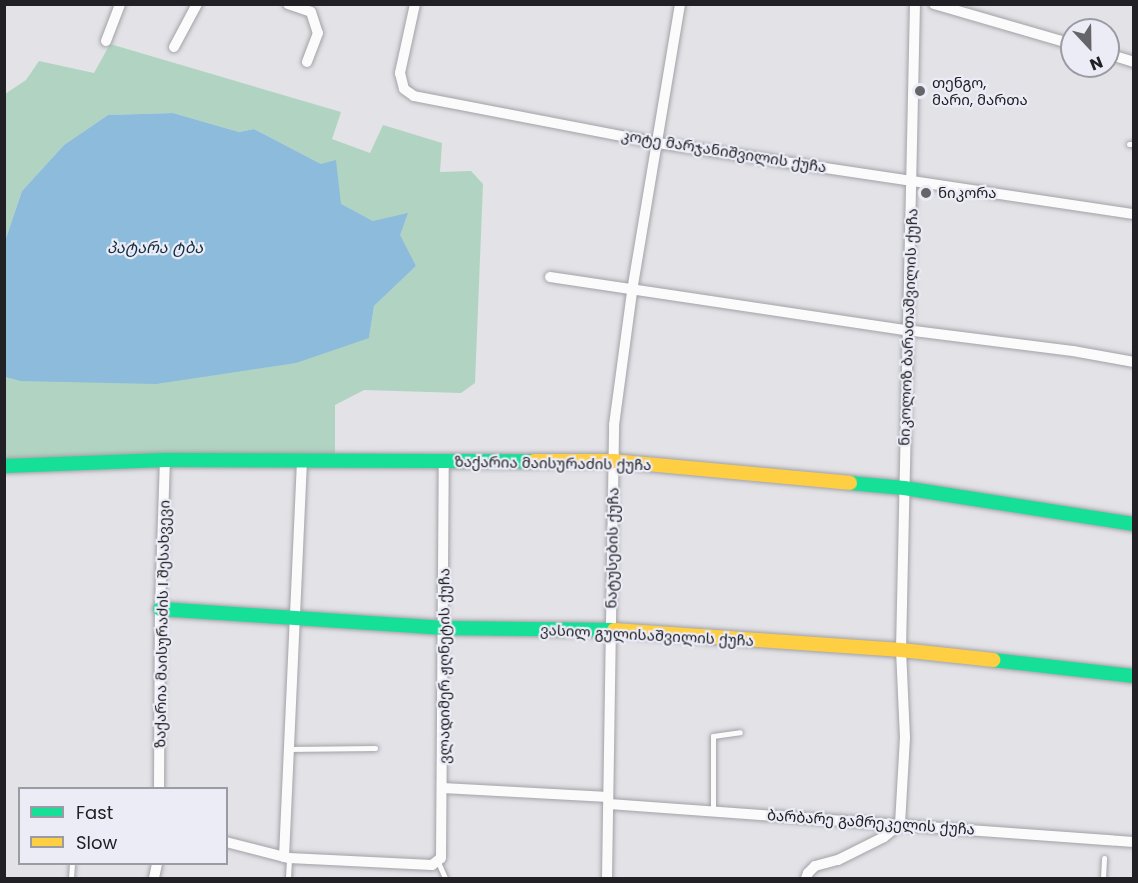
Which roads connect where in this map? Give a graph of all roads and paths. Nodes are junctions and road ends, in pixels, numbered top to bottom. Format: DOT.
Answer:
graph roads {
  1 [pos="120,4"];
  2 [pos="197,4"];
  3 [pos="288,4"];
  4 [pos="415,4"];
  5 [pos="680,4"];
  6 [pos="915,4"];
  7 [pos="934,4"];
  8 [pos="313,8"];
  9 [pos="106,41"];
  10 [pos="1060,41"];
  11 [pos="174,48"];
  12 [pos="307,62"];
  13 [pos="658,143"];
  14 [pos="912,180"];
  15 [pos="1134,214"];
  16 [pos="550,277"];
  17 [pos="632,291"];
  18 [pos="906,330"];
  19 [pos="1134,362"];
  20 [pos="165,460"];
  21 [pos="444,461"];
  22 [pos="614,461"];
  23 [pos="302,462"];
  24 [pos="4,466"];
  25 [pos="904,488"];
  26 [pos="1134,524"];
  27 [pos="160,609"];
  28 [pos="296,618"];
  29 [pos="445,628"];
  30 [pos="611,630"];
  31 [pos="901,650"];
  32 [pos="1134,676"];
  33 [pos="740,732"];
  34 [pos="375,748"];
  35 [pos="290,749"];
  36 [pos="159,787"];
  37 [pos="443,788"];
  38 [pos="608,801"];
  39 [pos="712,810"];
  40 [pos="900,824"];
  41 [pos="228,842"];
  42 [pos="1134,842"];
  43 [pos="287,857"];
  44 [pos="1104,858"];
  45 [pos="435,864"];
  46 [pos="288,879"];
  47 [pos="445,879"];
  48 [pos="607,879"];
  49 [pos="806,879"];
  50 [pos="1104,879"];
  1 -- 9 [label="street"];
  2 -- 11 [label="street"];
  3 -- 8 [label="street"];
  4 -- 13 [label="street, კოტე მარჯანიშვილის ქუჩა"];
  5 -- 13 [label="street, ნატუსების ქუჩა"];
  6 -- 14 [label="street, ნიკოლოზ ბარათაშვილის ქუჩა"];
  7 -- 10 [label="street"];
  8 -- 12 [label="street"];
  13 -- 14 [label="street, კოტე მარჯანიშვილის ქუჩა"];
  13 -- 17 [label="street, ნატუსების ქუჩა"];
  14 -- 15 [label="street, კოტე მარჯანიშვილის ქუჩა"];
  14 -- 18 [label="street, ნიკოლოზ ბარათაშვილის ქუჩა"];
  16 -- 17 [label="street"];
  17 -- 18 [label="street"];
  17 -- 22 [label="street, ნატუსების ქუჩა"];
  18 -- 19 [label="street"];
  18 -- 25 [label="street, ნიკოლოზ ბარათაშვილის ქუჩა"];
  20 -- 23 [label="street, ზაქარია მაისურაძის ქუჩა"];
  20 -- 24 [label="street, ზაქარია მაისურაძის ქუჩა"];
  20 -- 27 [label="street, ზაქარია მაისურაძის I შესახვევი"];
  21 -- 22 [label="street, ზაქარია მაისურაძის ქუჩა"];
  21 -- 23 [label="street, ზაქარია მაისურაძის ქუჩა"];
  21 -- 29 [label="street, ვლადიმერ ჟღნეტის ქუჩა"];
  22 -- 25 [label="street, ზაქარია მაისურაძის ქუჩა"];
  22 -- 30 [label="street, ნატუსების ქუჩა"];
  23 -- 28 [label="street"];
  25 -- 26 [label="street, ზაქარია მაისურაძის ქუჩა"];
  25 -- 31 [label="street, ნიკოლოზ ბარათაშვილის ქუჩა"];
  27 -- 28 [label="street, ვასილ გულისაშვილის ქუჩა"];
  27 -- 36 [label="street, ზაქარია მაისურაძის I შესახვევი"];
  28 -- 29 [label="street, ვასილ გულისაშვილის ქუჩა"];
  28 -- 35 [label="street"];
  29 -- 30 [label="street, ვასილ გულისაშვილის ქუჩა"];
  29 -- 37 [label="street, ვლადიმერ ჟღნეტის ქუჩა"];
  30 -- 31 [label="street, ვასილ გულისაშვილის ქუჩა"];
  30 -- 38 [label="street, ნატუსების ქუჩა"];
  31 -- 32 [label="street, ვასილ გულისაშვილის ქუჩა"];
  31 -- 40 [label="street, ნიკოლოზ ბარათაშვილის ქუჩა"];
  33 -- 39 [label="lane"];
  34 -- 35 [label="lane"];
  35 -- 43 [label="street"];
  37 -- 38 [label="street, ბარბარე გამრეკელის ქუჩა"];
  37 -- 45 [label="street, ვლადიმერ ჟღნეტის ქუჩა"];
  38 -- 39 [label="street, ბარბარე გამრეკელის ქუჩა"];
  38 -- 48 [label="street, ნატუსების ქუჩა"];
  39 -- 40 [label="street, ბარბარე გამრეკელის ქუჩა"];
  40 -- 42 [label="street, ბარბარე გამრეკელის ქუჩა"];
  40 -- 49 [label="street"];
  41 -- 43 [label="street"];
  43 -- 45 [label="street"];
  43 -- 46 [label="lane"];
  44 -- 50 [label="lane"];
  45 -- 47 [label="lane"];
}
